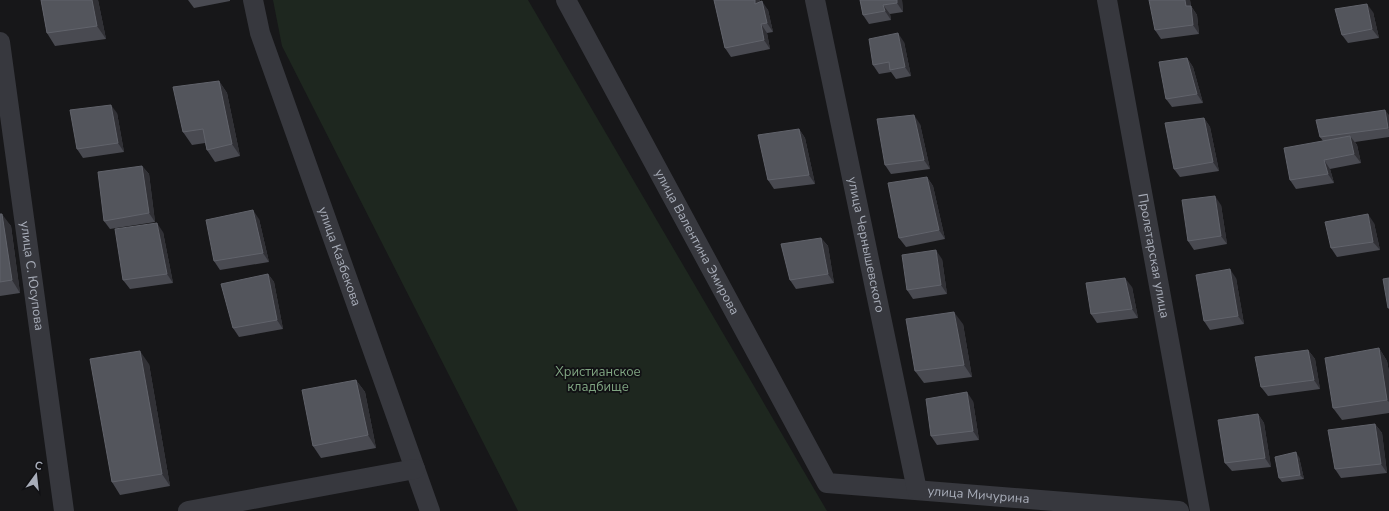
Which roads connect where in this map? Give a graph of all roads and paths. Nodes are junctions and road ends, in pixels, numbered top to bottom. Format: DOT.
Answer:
graph roads {
  1 [pos="253,0"];
  2 [pos="566,0"];
  3 [pos="814,0"];
  4 [pos="1107,0"];
  5 [pos="0,42"];
  6 [pos="415,468"];
  7 [pos="827,483"];
  8 [pos="916,490"];
  9 [pos="270,503"];
  10 [pos="64,511"];
  11 [pos="188,511"];
  12 [pos="430,511"];
  13 [pos="1179,511"];
  14 [pos="1200,511"];
  1 -- 6 [label="street, улица Казбекова"];
  2 -- 7 [label="street, улица Валентина Эмирова"];
  3 -- 8 [label="street, улица Чернышевского"];
  4 -- 14 [label="street, Пролетарская улица"];
  5 -- 10 [label="street, улица С. Юсупова"];
  6 -- 9 [label="street"];
  6 -- 12 [label="street, улица Казбекова"];
  7 -- 8 [label="street, улица Мичурина"];
  8 -- 13 [label="street, улица Мичурина"];
  9 -- 11 [label="street"];
}
